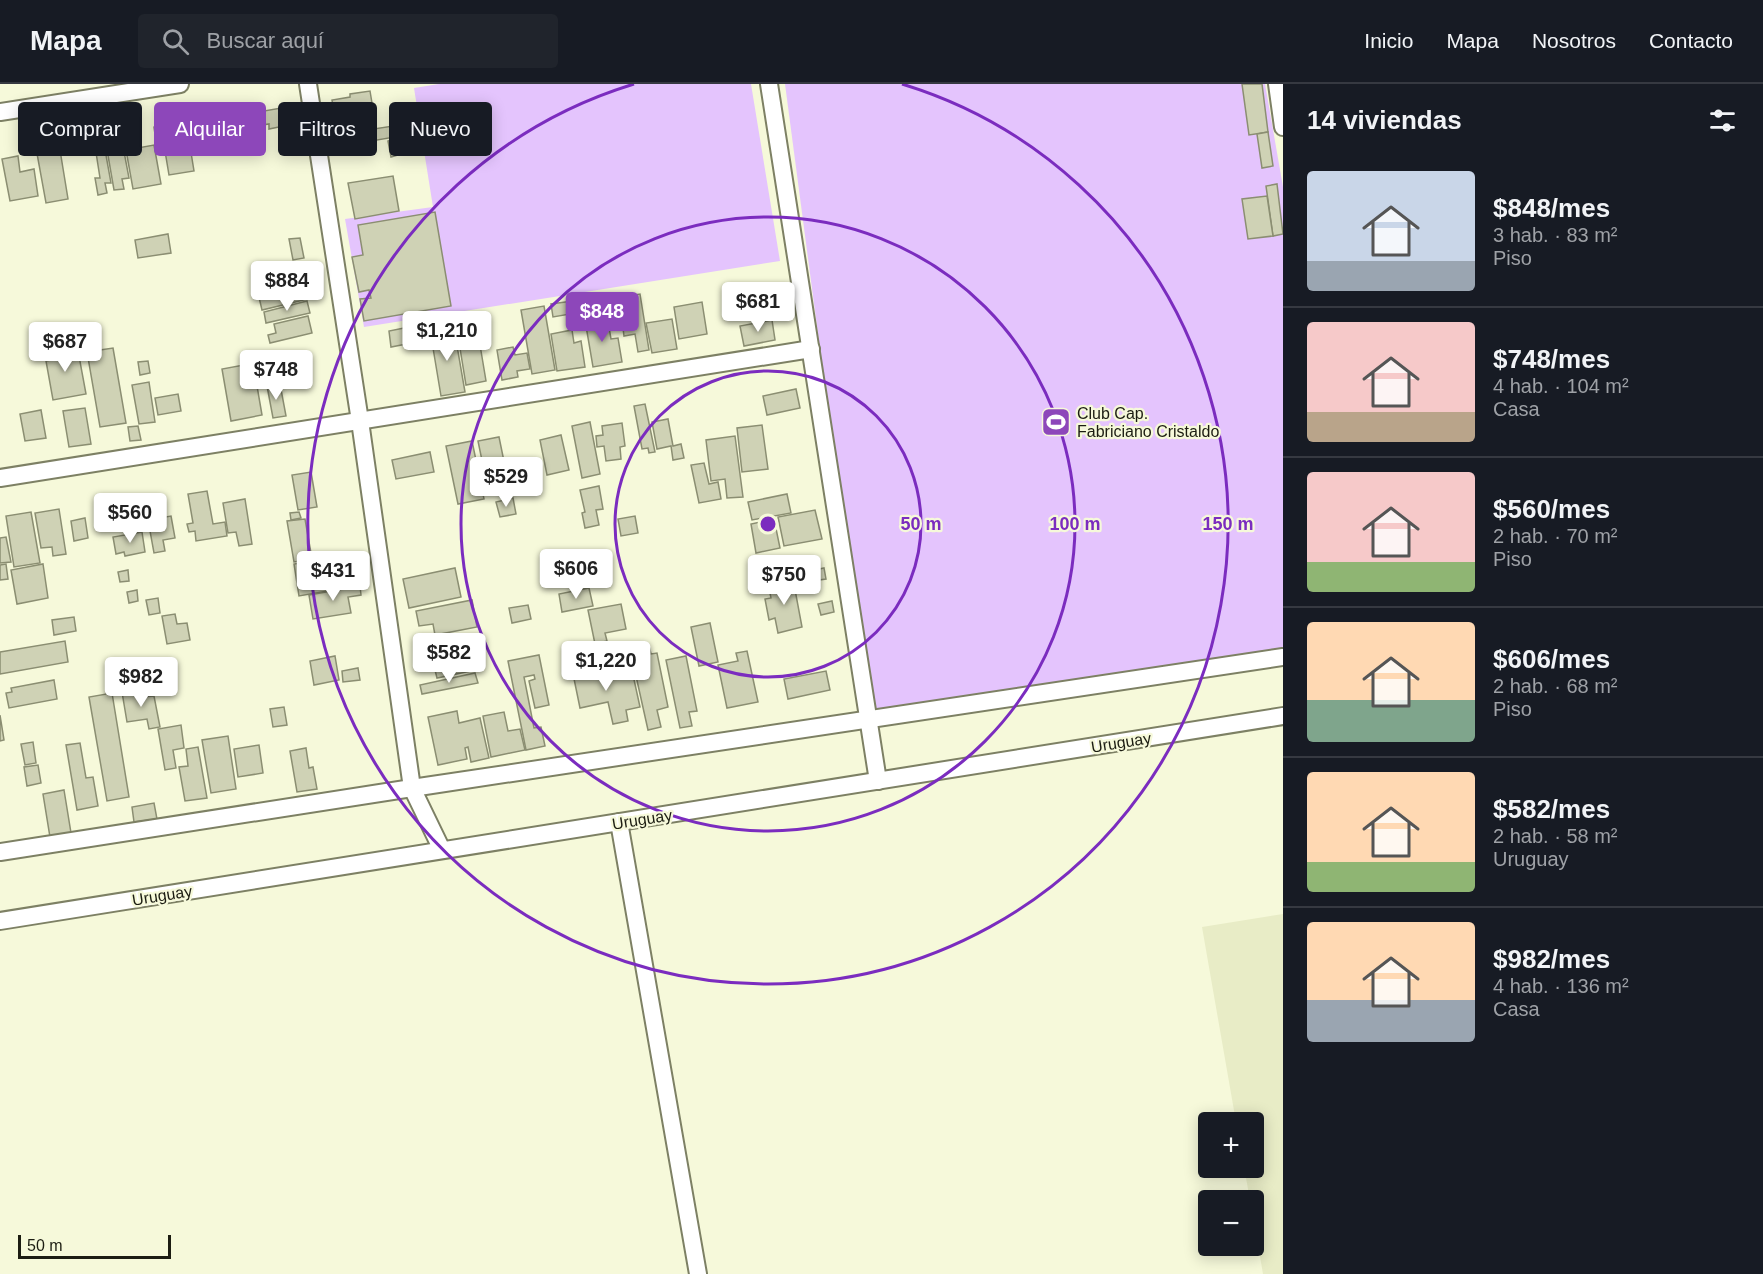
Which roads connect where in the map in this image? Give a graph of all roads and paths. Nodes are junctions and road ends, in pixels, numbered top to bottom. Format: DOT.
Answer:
graph roads {
  1 [pos="180,84"];
  2 [pos="308,84"];
  3 [pos="769,84"];
  4 [pos="1277,84"];
  5 [pos="0,112"];
  6 [pos="1283,127"];
  7 [pos="811,349"];
  8 [pos="360,421"];
  9 [pos="0,478"];
  10 [pos="1283,657"];
  11 [pos="1283,716"];
  12 [pos="869,720"];
  13 [pos="878,781"];
  14 [pos="412,788"];
  15 [pos="619,822"];
  16 [pos="442,850"];
  17 [pos="0,852"];
  18 [pos="0,921"];
  19 [pos="698,1274"];
  1 -- 5 [label="street"];
  2 -- 8 [label="street"];
  3 -- 7 [label="street"];
  4 -- 6 [label="street"];
  7 -- 8 [label="street"];
  7 -- 12 [label="street"];
  8 -- 9 [label="street"];
  8 -- 14 [label="street"];
  10 -- 12 [label="street"];
  11 -- 13 [label="street, Uruguay"];
  12 -- 13 [label="street"];
  12 -- 14 [label="street"];
  13 -- 15 [label="street, Uruguay"];
  14 -- 16 [label="street"];
  14 -- 17 [label="street"];
  15 -- 16 [label="street, Uruguay"];
  15 -- 19 [label="street"];
  16 -- 18 [label="street, Uruguay"];
}
